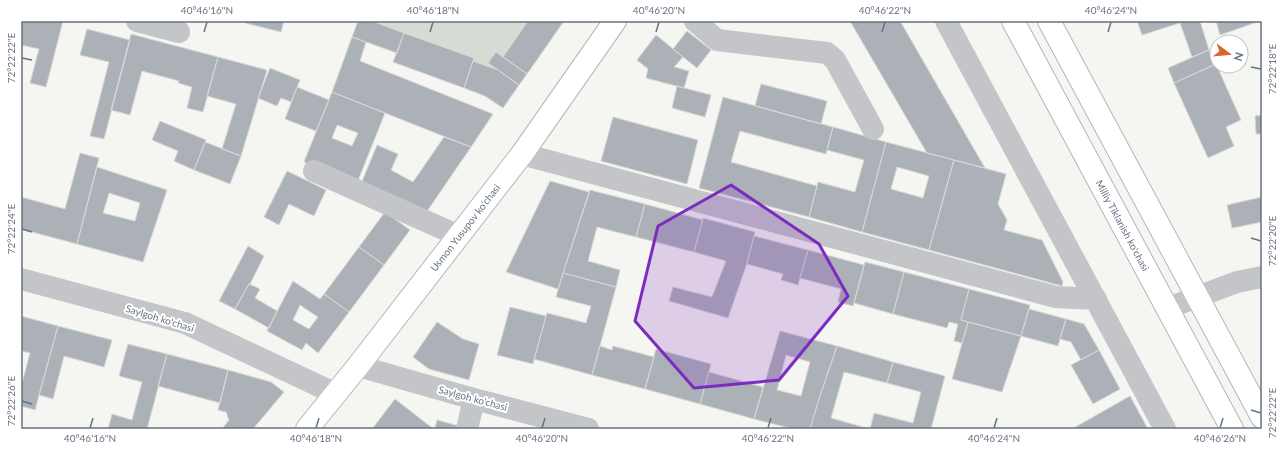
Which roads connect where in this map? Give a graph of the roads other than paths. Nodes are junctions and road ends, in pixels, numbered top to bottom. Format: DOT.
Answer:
graph roads {
  1 [pos="137,21"];
  2 [pos="615,21"];
  3 [pos="695,21"];
  4 [pos="946,21"];
  5 [pos="1013,21"];
  6 [pos="1049,21"];
  7 [pos="179,32"];
  8 [pos="873,128"];
  9 [pos="522,154"];
  10 [pos="314,171"];
  11 [pos="459,236"];
  12 [pos="1262,277"];
  13 [pos="21,279"];
  14 [pos="1197,297"];
  15 [pos="1096,299"];
  16 [pos="1168,308"];
  17 [pos="358,366"];
  18 [pos="336,394"];
  19 [pos="474,399"];
  20 [pos="1262,417"];
  21 [pos="307,429"];
  22 [pos="467,429"];
  23 [pos="588,429"];
  24 [pos="1165,429"];
  25 [pos="1232,429"];
  1 -- 7 [label="street"];
  2 -- 9 [label="main road, Usmon Yusupov ko'chasi"];
  3 -- 8 [label="street"];
  4 -- 15 [label="street"];
  5 -- 16 [label="main road, Milliy Tiklanish ko'chasi"];
  6 -- 14 [label="main road"];
  9 -- 11 [label="main road, Usmon Yusupov ko'chasi"];
  9 -- 15 [label="street"];
  10 -- 11 [label="street"];
  11 -- 17 [label="main road, Usmon Yusupov ko'chasi"];
  12 -- 14 [label="street"];
  13 -- 18 [label="street, Saylgoh ko'chasi"];
  14 -- 16 [label="street"];
  14 -- 20 [label="main road"];
  15 -- 24 [label="street"];
  16 -- 25 [label="main road, Milliy Tiklanish ko'chasi"];
  17 -- 18 [label="main road, Usmon Yusupov ko'chasi"];
  17 -- 19 [label="street, Saylgoh ko'chasi"];
  18 -- 21 [label="main road, Usmon Yusupov ko'chasi"];
  19 -- 22 [label="street"];
  19 -- 23 [label="street, Saylgoh ko'chasi"];
}
